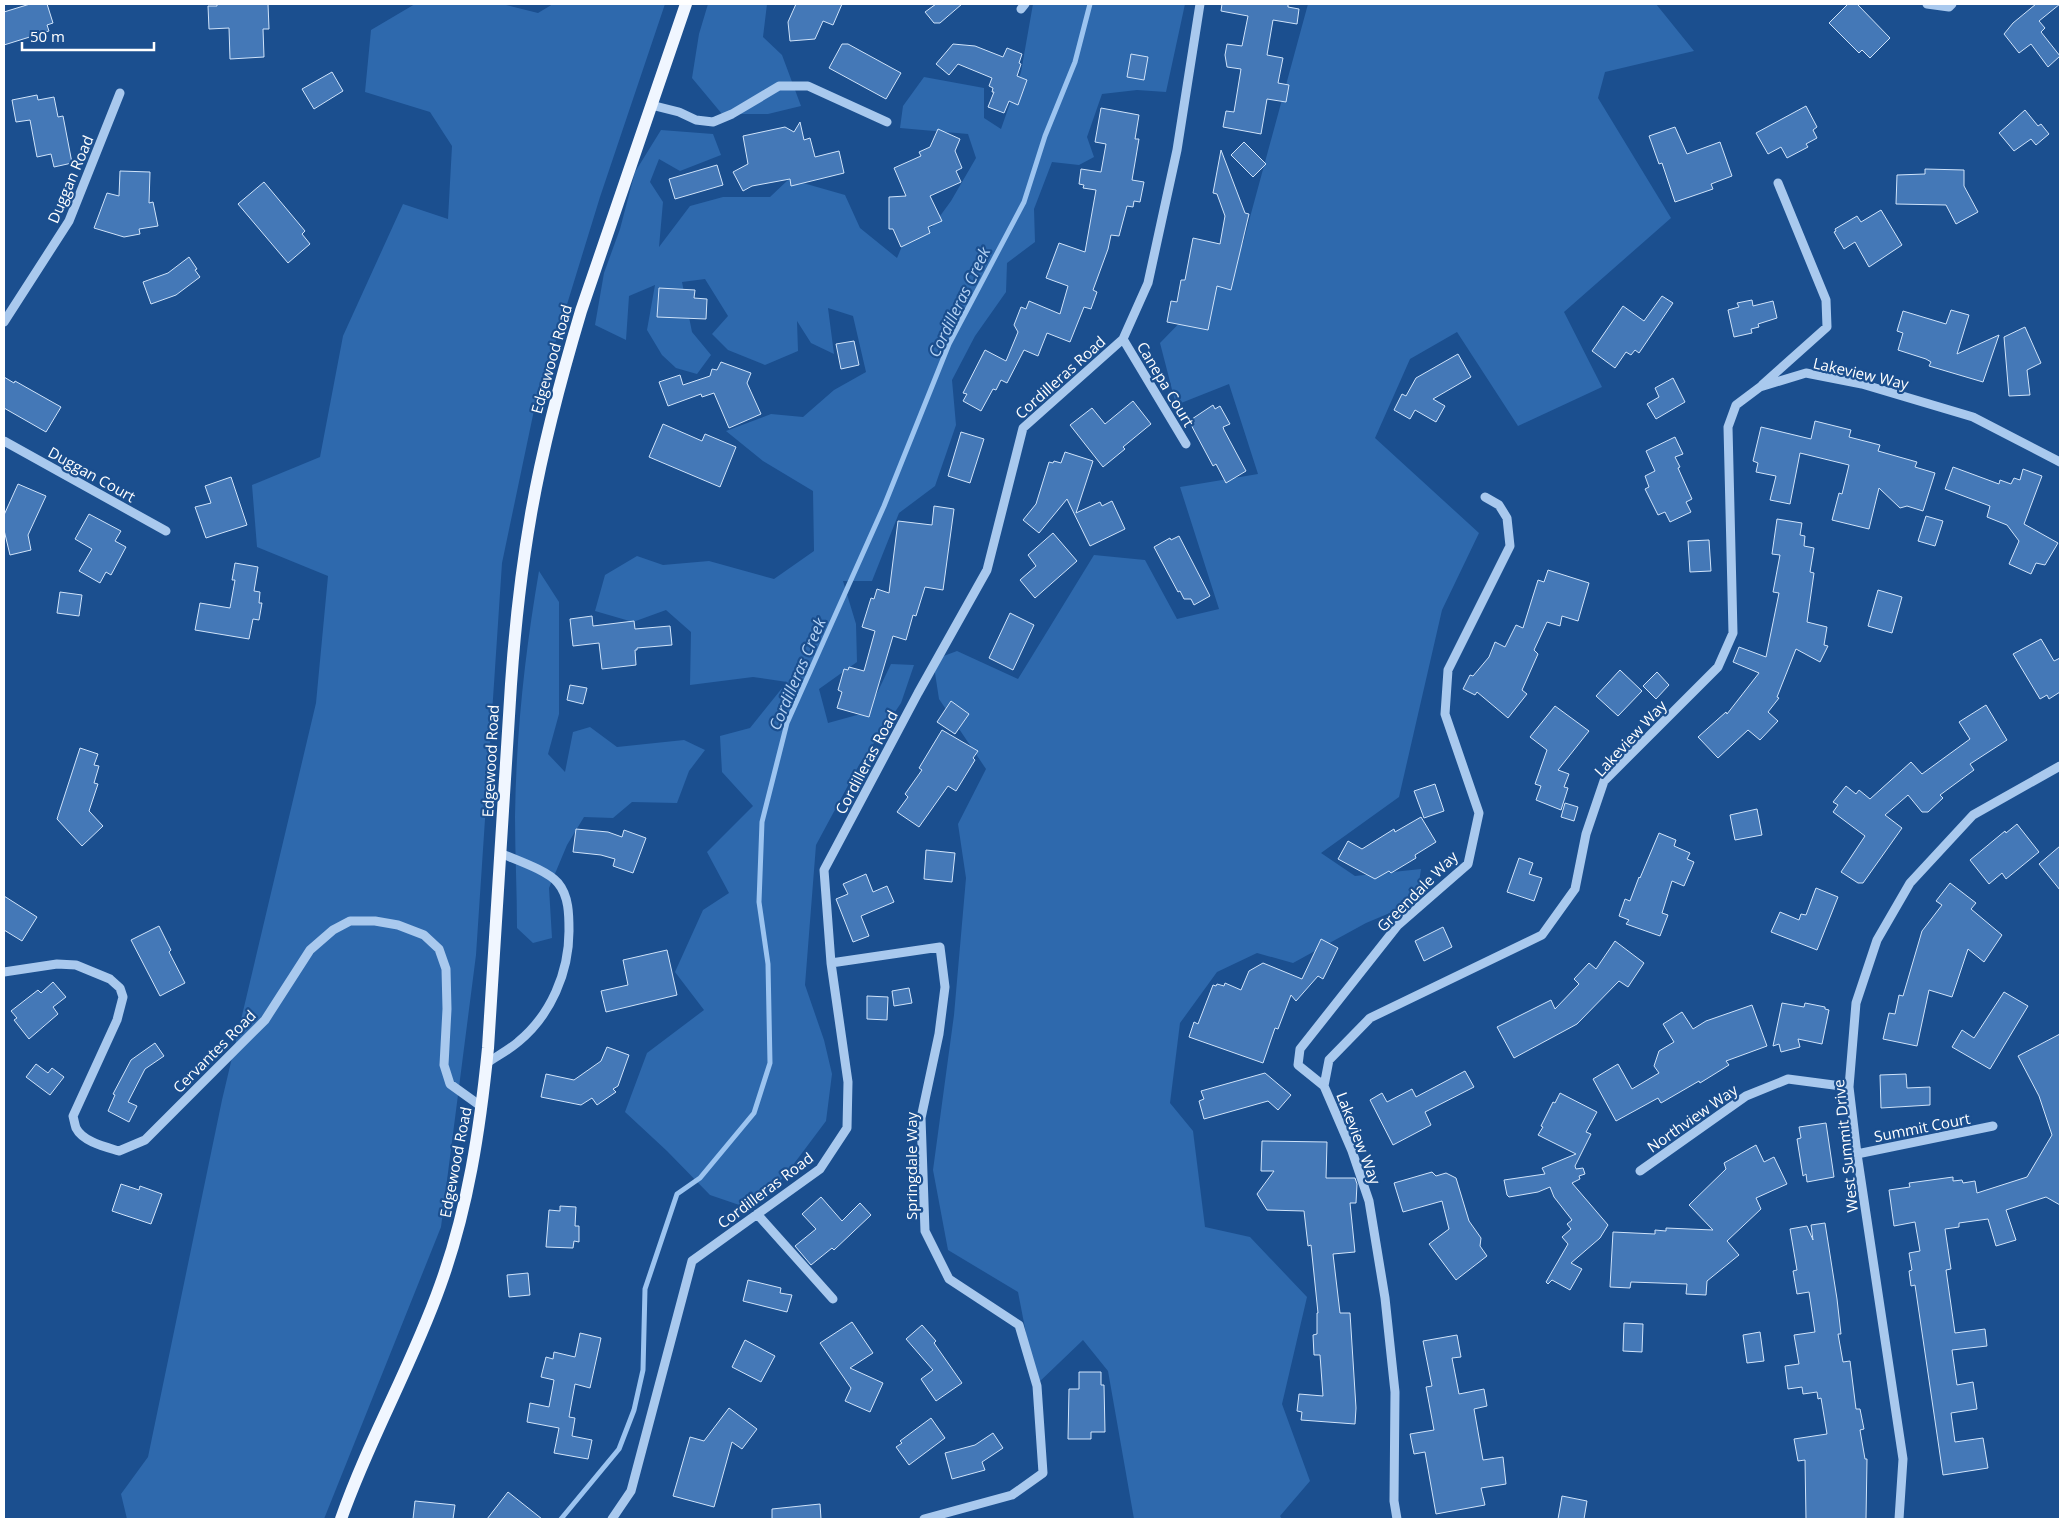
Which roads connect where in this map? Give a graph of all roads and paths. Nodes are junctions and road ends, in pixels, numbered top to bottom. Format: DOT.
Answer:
graph roads {
  1 [pos="686,4"];
  2 [pos="1200,4"];
  3 [pos="1927,4"];
  4 [pos="1952,4"];
  5 [pos="120,93"];
  6 [pos="651,105"];
  7 [pos="887,122"];
  8 [pos="1778,183"];
  9 [pos="4,322"];
  10 [pos="1123,339"];
  11 [pos="1760,387"];
  12 [pos="4,441"];
  13 [pos="1186,444"];
  14 [pos="2060,462"];
  15 [pos="1485,497"];
  16 [pos="166,530"];
  17 [pos="2060,766"];
  18 [pos="500,853"];
  19 [pos="831,963"];
  20 [pos="4,972"];
  21 [pos="487,1063"];
  22 [pos="1324,1086"];
  23 [pos="1849,1087"];
  24 [pos="482,1107"];
  25 [pos="1993,1126"];
  26 [pos="1857,1154"];
  27 [pos="1640,1171"];
  28 [pos="757,1214"];
  29 [pos="833,1299"];
  30 [pos="341,1519"];
  31 [pos="612,1519"];
  32 [pos="924,1519"];
  33 [pos="1397,1519"];
  34 [pos="1899,1519"];
  1 -- 6 [label="main road, Edgewood Road"];
  2 -- 10 [label="street, Cordilleras Road"];
  3 -- 4 [label="street"];
  5 -- 9 [label="street, Duggan Road"];
  6 -- 7 [label="street"];
  6 -- 18 [label="main road, Edgewood Road"];
  8 -- 11 [label="street"];
  10 -- 13 [label="street, Canepa Court"];
  10 -- 19 [label="street, Cordilleras Road"];
  11 -- 14 [label="street, Lakeview Way"];
  11 -- 22 [label="street, Lakeview Way"];
  12 -- 16 [label="street, Duggan Court"];
  15 -- 22 [label="street, Greendale Way"];
  17 -- 23 [label="street, West Summit Drive"];
  18 -- 21 [label="main road, Edgewood Road"];
  18 -- 21 [label="street"];
  19 -- 28 [label="street, Cordilleras Road"];
  19 -- 32 [label="street, Springdale Way"];
  20 -- 24 [label="street, Cervantes Road"];
  21 -- 24 [label="main road, Edgewood Road"];
  22 -- 33 [label="street, Lakeview Way"];
  23 -- 26 [label="street, West Summit Drive"];
  23 -- 27 [label="street, Northview Way"];
  24 -- 30 [label="main road, Edgewood Road"];
  25 -- 26 [label="street, Summit Court"];
  26 -- 34 [label="street, West Summit Drive"];
  28 -- 29 [label="street"];
  28 -- 31 [label="street, Cordilleras Road"];
}
